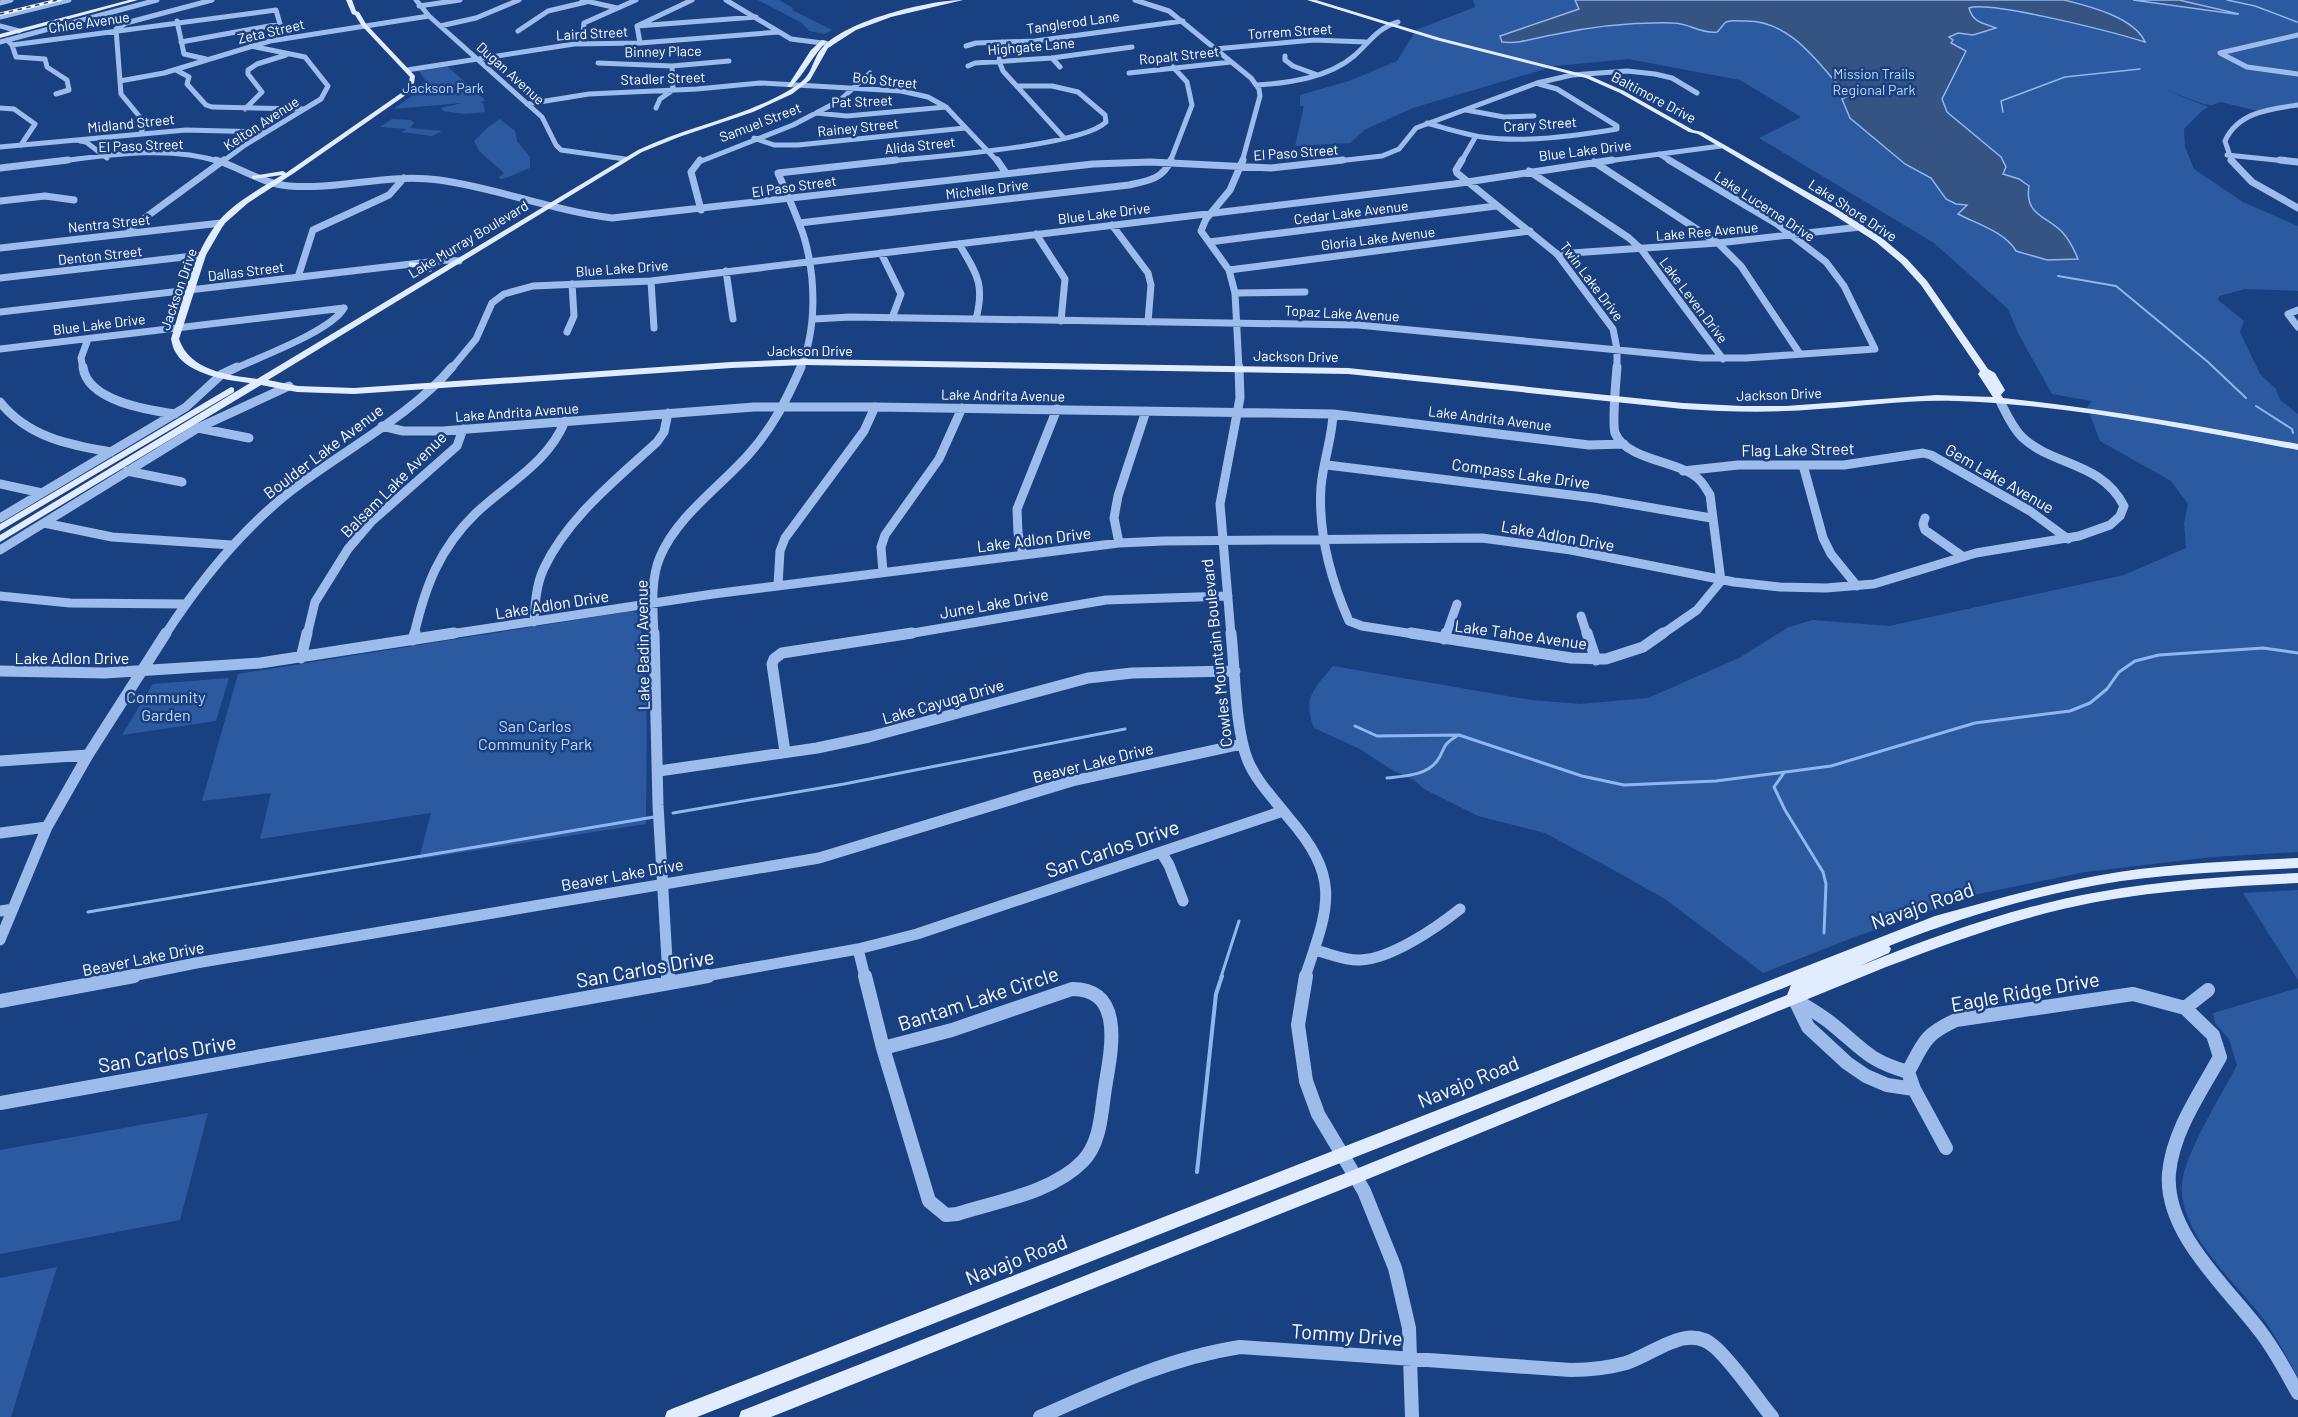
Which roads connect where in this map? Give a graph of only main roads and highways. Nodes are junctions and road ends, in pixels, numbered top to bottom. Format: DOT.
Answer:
graph roads {
  1 [pos="124,0"];
  2 [pos="135,0"];
  3 [pos="349,0"];
  4 [pos="356,0"];
  5 [pos="945,0"];
  6 [pos="960,0"];
  7 [pos="1310,0"];
  8 [pos="1322,0"];
  9 [pos="357,13"];
  10 [pos="1394,23"];
  11 [pos="845,29"];
  12 [pos="16,30"];
  13 [pos="854,30"];
  14 [pos="0,34"];
  15 [pos="1700,133"];
  16 [pos="311,158"];
  17 [pos="284,173"];
  18 [pos="254,177"];
  19 [pos="272,183"];
  20 [pos="412,264"];
  21 [pos="428,271"];
  22 [pos="249,379"];
  23 [pos="261,381"];
  24 [pos="1999,397"];
  25 [pos="2298,442"];
  26 [pos="2298,447"];
  27 [pos="0,528"];
  28 [pos="0,539"];
  29 [pos="2298,862"];
  30 [pos="2298,878"];
  31 [pos="1940,920"];
  32 [pos="1794,998"];
  33 [pos="674,1417"];
  34 [pos="748,1417"];
  1 -- 12 [label="main road"];
  2 -- 12 [label="main road"];
  3 -- 9 [label="main road"];
  4 -- 9 [label="main road"];
  5 -- 11 [label="main road, Lake Murray Boulevard"];
  6 -- 13 [label="main road, Lake Murray Boulevard"];
  7 -- 10 [label="main road, Baltimore Drive"];
  8 -- 10 [label="main road, Baltimore Drive"];
  9 -- 16 [label="main road, Jackson Drive"];
  10 -- 15 [label="main road, Baltimore Drive"];
  10 -- 15 [label="main road, Baltimore Drive"];
  11 -- 13 [label="main road"];
  11 -- 21 [label="main road, Lake Murray Boulevard"];
  12 -- 14 [label="main road"];
  13 -- 23 [label="main road, Lake Murray Boulevard"];
  15 -- 24 [label="main road, Lake Shore Drive"];
  16 -- 17 [label="main road, Jackson Drive"];
  16 -- 19 [label="main road, Jackson Drive"];
  17 -- 18 [label="main road"];
  17 -- 19 [label="main road, Jackson Drive"];
  19 -- 22 [label="main road, Jackson Drive"];
  20 -- 21 [label="main road"];
  21 -- 22 [label="main road, Lake Murray Boulevard"];
  22 -- 23 [label="main road, Jackson Drive"];
  22 -- 27 [label="main road, Lake Murray Boulevard"];
  23 -- 24 [label="main road, Jackson Drive"];
  23 -- 28 [label="main road, Lake Murray Boulevard"];
  24 -- 25 [label="main road, Jackson Drive"];
  24 -- 26 [label="main road, Jackson Drive"];
  29 -- 31 [label="main road, Navajo Road"];
  30 -- 32 [label="main road"];
  31 -- 32 [label="main road"];
  31 -- 33 [label="main road, Navajo Road"];
  32 -- 34 [label="main road"];
}
